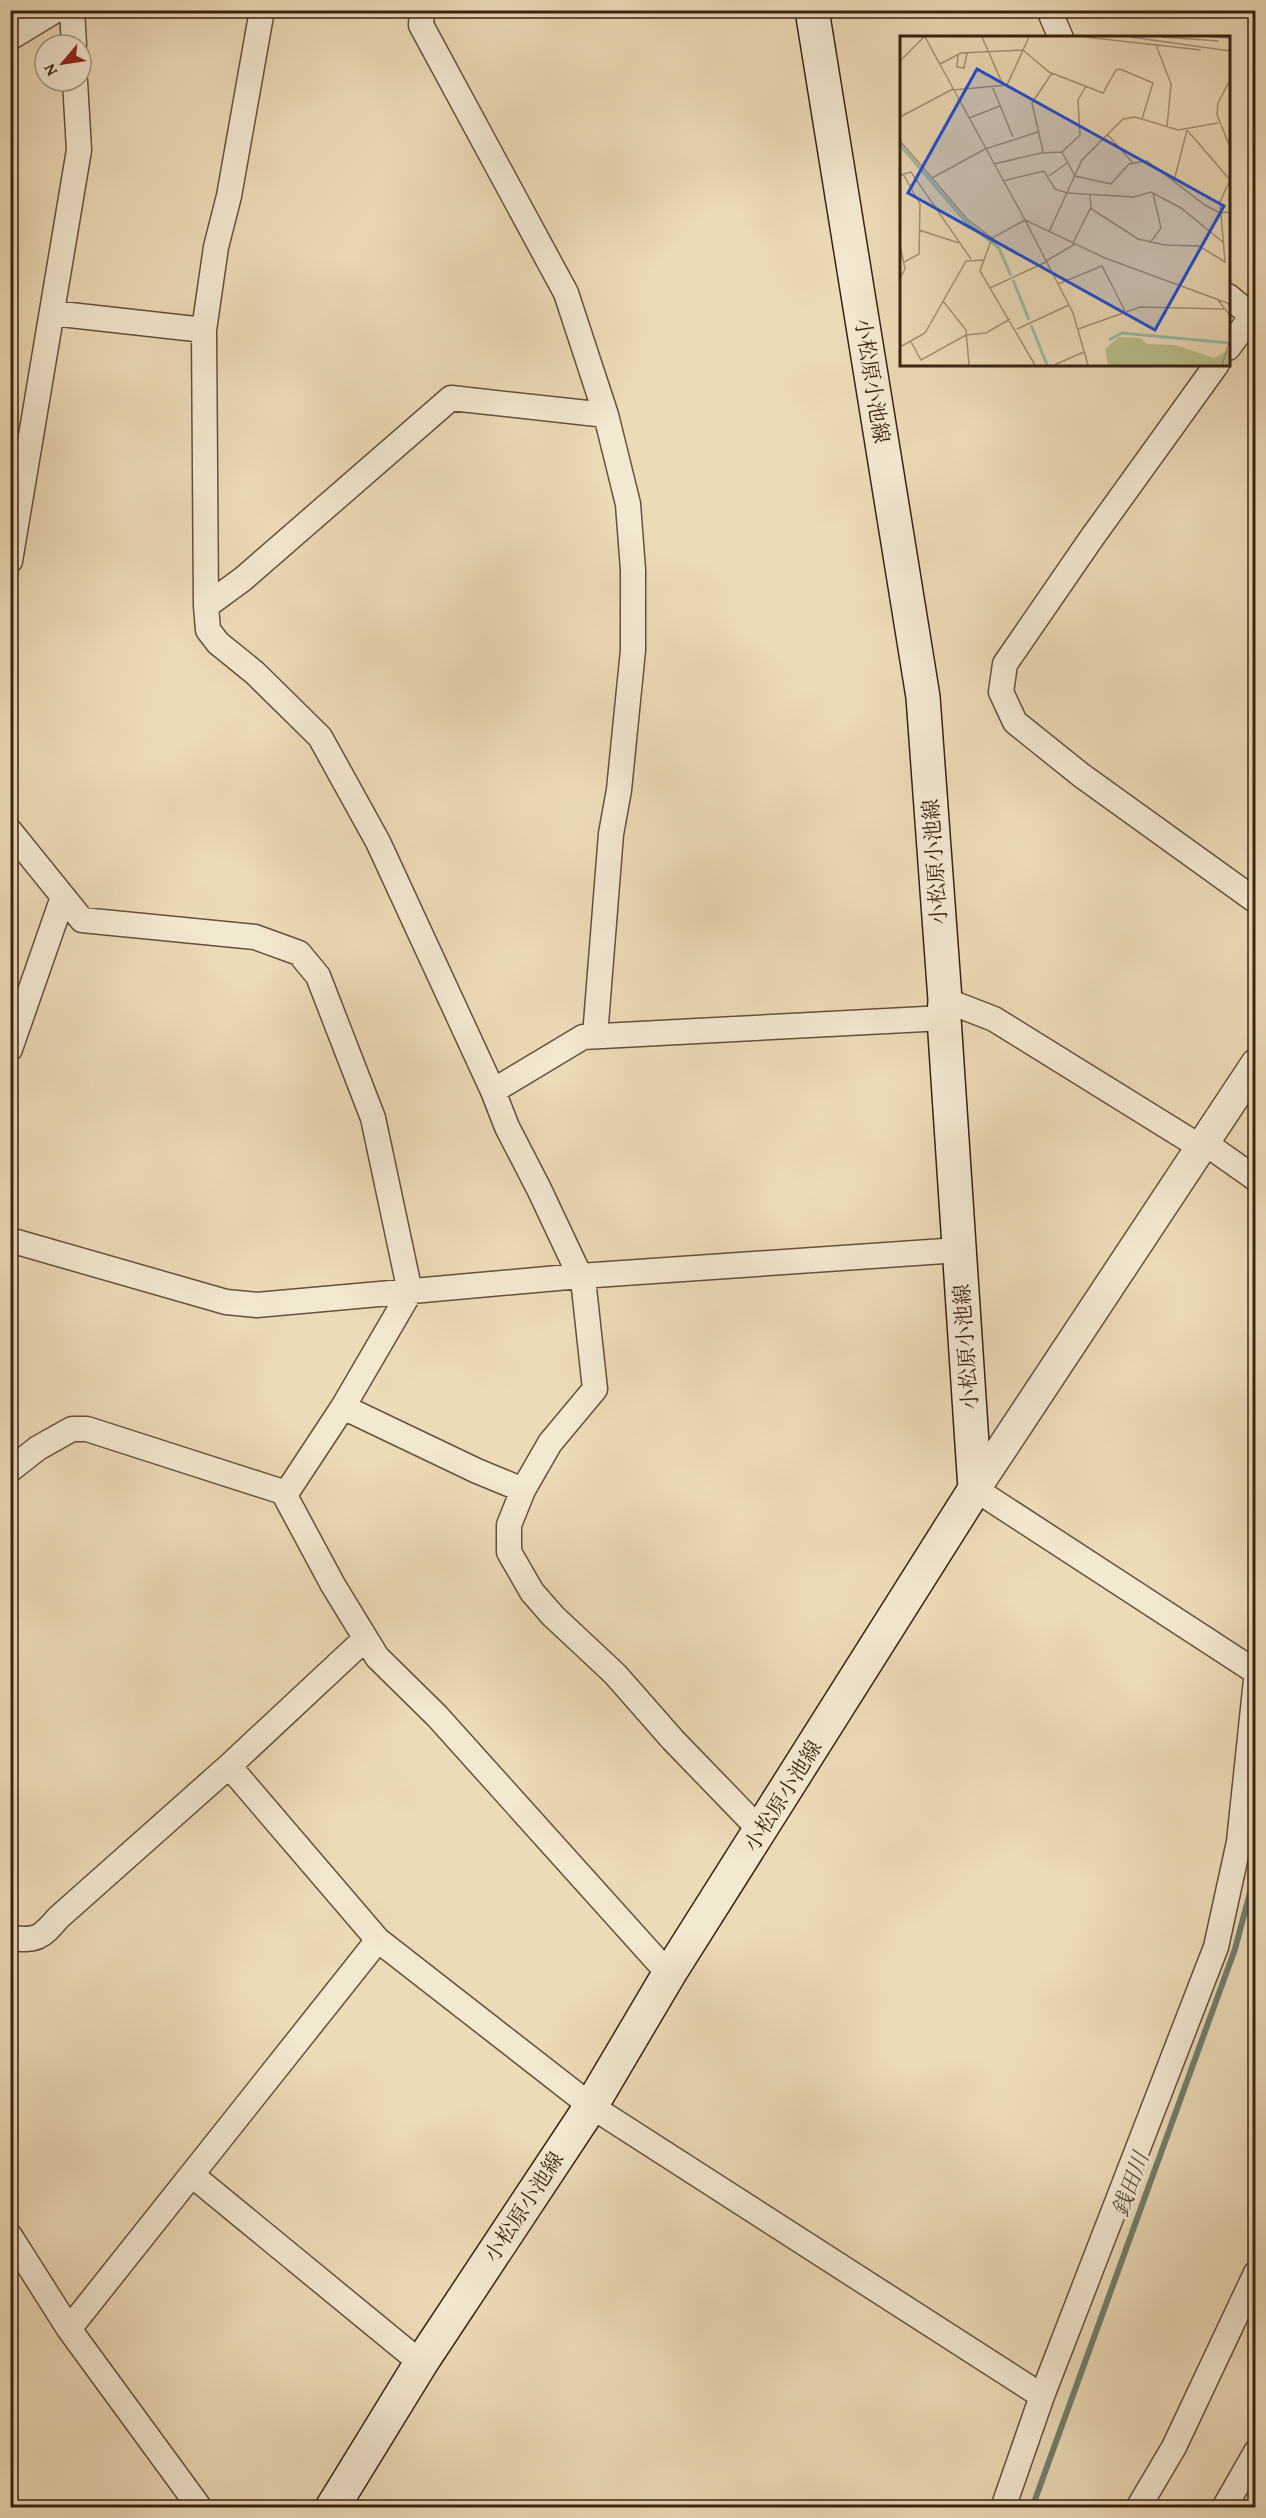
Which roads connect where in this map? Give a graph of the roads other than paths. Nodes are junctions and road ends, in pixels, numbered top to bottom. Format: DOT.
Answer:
graph roads {
  1 [pos="56,10"];
  2 [pos="72,10"];
  3 [pos="262,10"];
  4 [pos="422,10"];
  5 [pos="812,10"];
  6 [pos="1049,10"];
  7 [pos="73,33"];
  8 [pos="1061,36"];
  9 [pos="10,38"];
  10 [pos="76,93"];
  11 [pos="1230,298"];
  12 [pos="52,314"];
  13 [pos="1254,318"];
  14 [pos="204,330"];
  15 [pos="1230,346"];
  16 [pos="1216,366"];
  17 [pos="606,415"];
  18 [pos="16,498"];
  19 [pos="10,561"];
  20 [pos="206,606"];
  21 [pos="10,831"];
  22 [pos="63,897"];
  23 [pos="1256,901"];
  24 [pos="944,1009"];
  25 [pos="595,1036"];
  26 [pos="10,1049"];
  27 [pos="1256,1064"];
  28 [pos="493,1091"];
  29 [pos="1203,1145"];
  30 [pos="1256,1179"];
  31 [pos="10,1240"];
  32 [pos="959,1250"];
  33 [pos="580,1276"];
  34 [pos="410,1292"];
  35 [pos="343,1407"];
  36 [pos="10,1470"];
  37 [pos="975,1489"];
  38 [pos="524,1490"];
  39 [pos="282,1492"];
  40 [pos="365,1639"];
  41 [pos="1256,1672"];
  42 [pos="1256,1680"];
  43 [pos="229,1766"];
  44 [pos="761,1831"];
  45 [pos="10,1938"];
  46 [pos="378,1940"];
  47 [pos="669,1974"];
  48 [pos="591,2106"];
  49 [pos="192,2175"];
  50 [pos="12,2243"];
  51 [pos="1256,2273"];
  52 [pos="69,2329"];
  53 [pos="421,2363"];
  54 [pos="1042,2396"];
  55 [pos="1256,2452"];
  56 [pos="200,2508"];
  57 [pos="332,2508"];
  58 [pos="1003,2508"];
  59 [pos="1138,2508"];
  60 [pos="1224,2508"];
  1 -- 9 [label="street"];
  2 -- 7 [label="street"];
  3 -- 14 [label="street"];
  4 -- 17 [label="street"];
  5 -- 24 [label="main road, 小松原小池線"];
  6 -- 8 [label="street"];
  10 -- 12 [label="street"];
  11 -- 13 [label="street"];
  12 -- 14 [label="street"];
  12 -- 18 [label="street"];
  13 -- 15 [label="street"];
  14 -- 20 [label="street"];
  16 -- 23 [label="street"];
  17 -- 20 [label="street"];
  17 -- 25 [label="street"];
  18 -- 19 [label="street"];
  20 -- 28 [label="street"];
  21 -- 22 [label="street"];
  22 -- 26 [label="street"];
  22 -- 34 [label="street"];
  24 -- 25 [label="street"];
  24 -- 29 [label="street"];
  24 -- 32 [label="main road, 小松原小池線"];
  25 -- 28 [label="street"];
  27 -- 29 [label="street"];
  28 -- 33 [label="street"];
  29 -- 30 [label="street"];
  29 -- 37 [label="street"];
  31 -- 34 [label="street"];
  32 -- 33 [label="street"];
  32 -- 37 [label="main road, 小松原小池線"];
  33 -- 34 [label="street"];
  33 -- 38 [label="street"];
  34 -- 35 [label="street"];
  35 -- 38 [label="street"];
  35 -- 39 [label="street"];
  36 -- 39 [label="street"];
  37 -- 41 [label="street"];
  37 -- 44 [label="main road, 小松原小池線"];
  38 -- 44 [label="street"];
  39 -- 40 [label="street"];
  40 -- 43 [label="street"];
  40 -- 47 [label="street"];
  42 -- 54 [label="street"];
  43 -- 45 [label="street"];
  43 -- 46 [label="street"];
  44 -- 47 [label="main road, 小松原小池線"];
  46 -- 48 [label="street"];
  46 -- 49 [label="street"];
  47 -- 48 [label="main road, 小松原小池線"];
  48 -- 53 [label="main road, 小松原小池線"];
  48 -- 54 [label="street"];
  49 -- 52 [label="street"];
  49 -- 53 [label="street"];
  50 -- 52 [label="street"];
  51 -- 59 [label="street"];
  52 -- 56 [label="street"];
  53 -- 57 [label="main road, 小松原小池線"];
  54 -- 58 [label="street"];
  55 -- 60 [label="street"];
}
